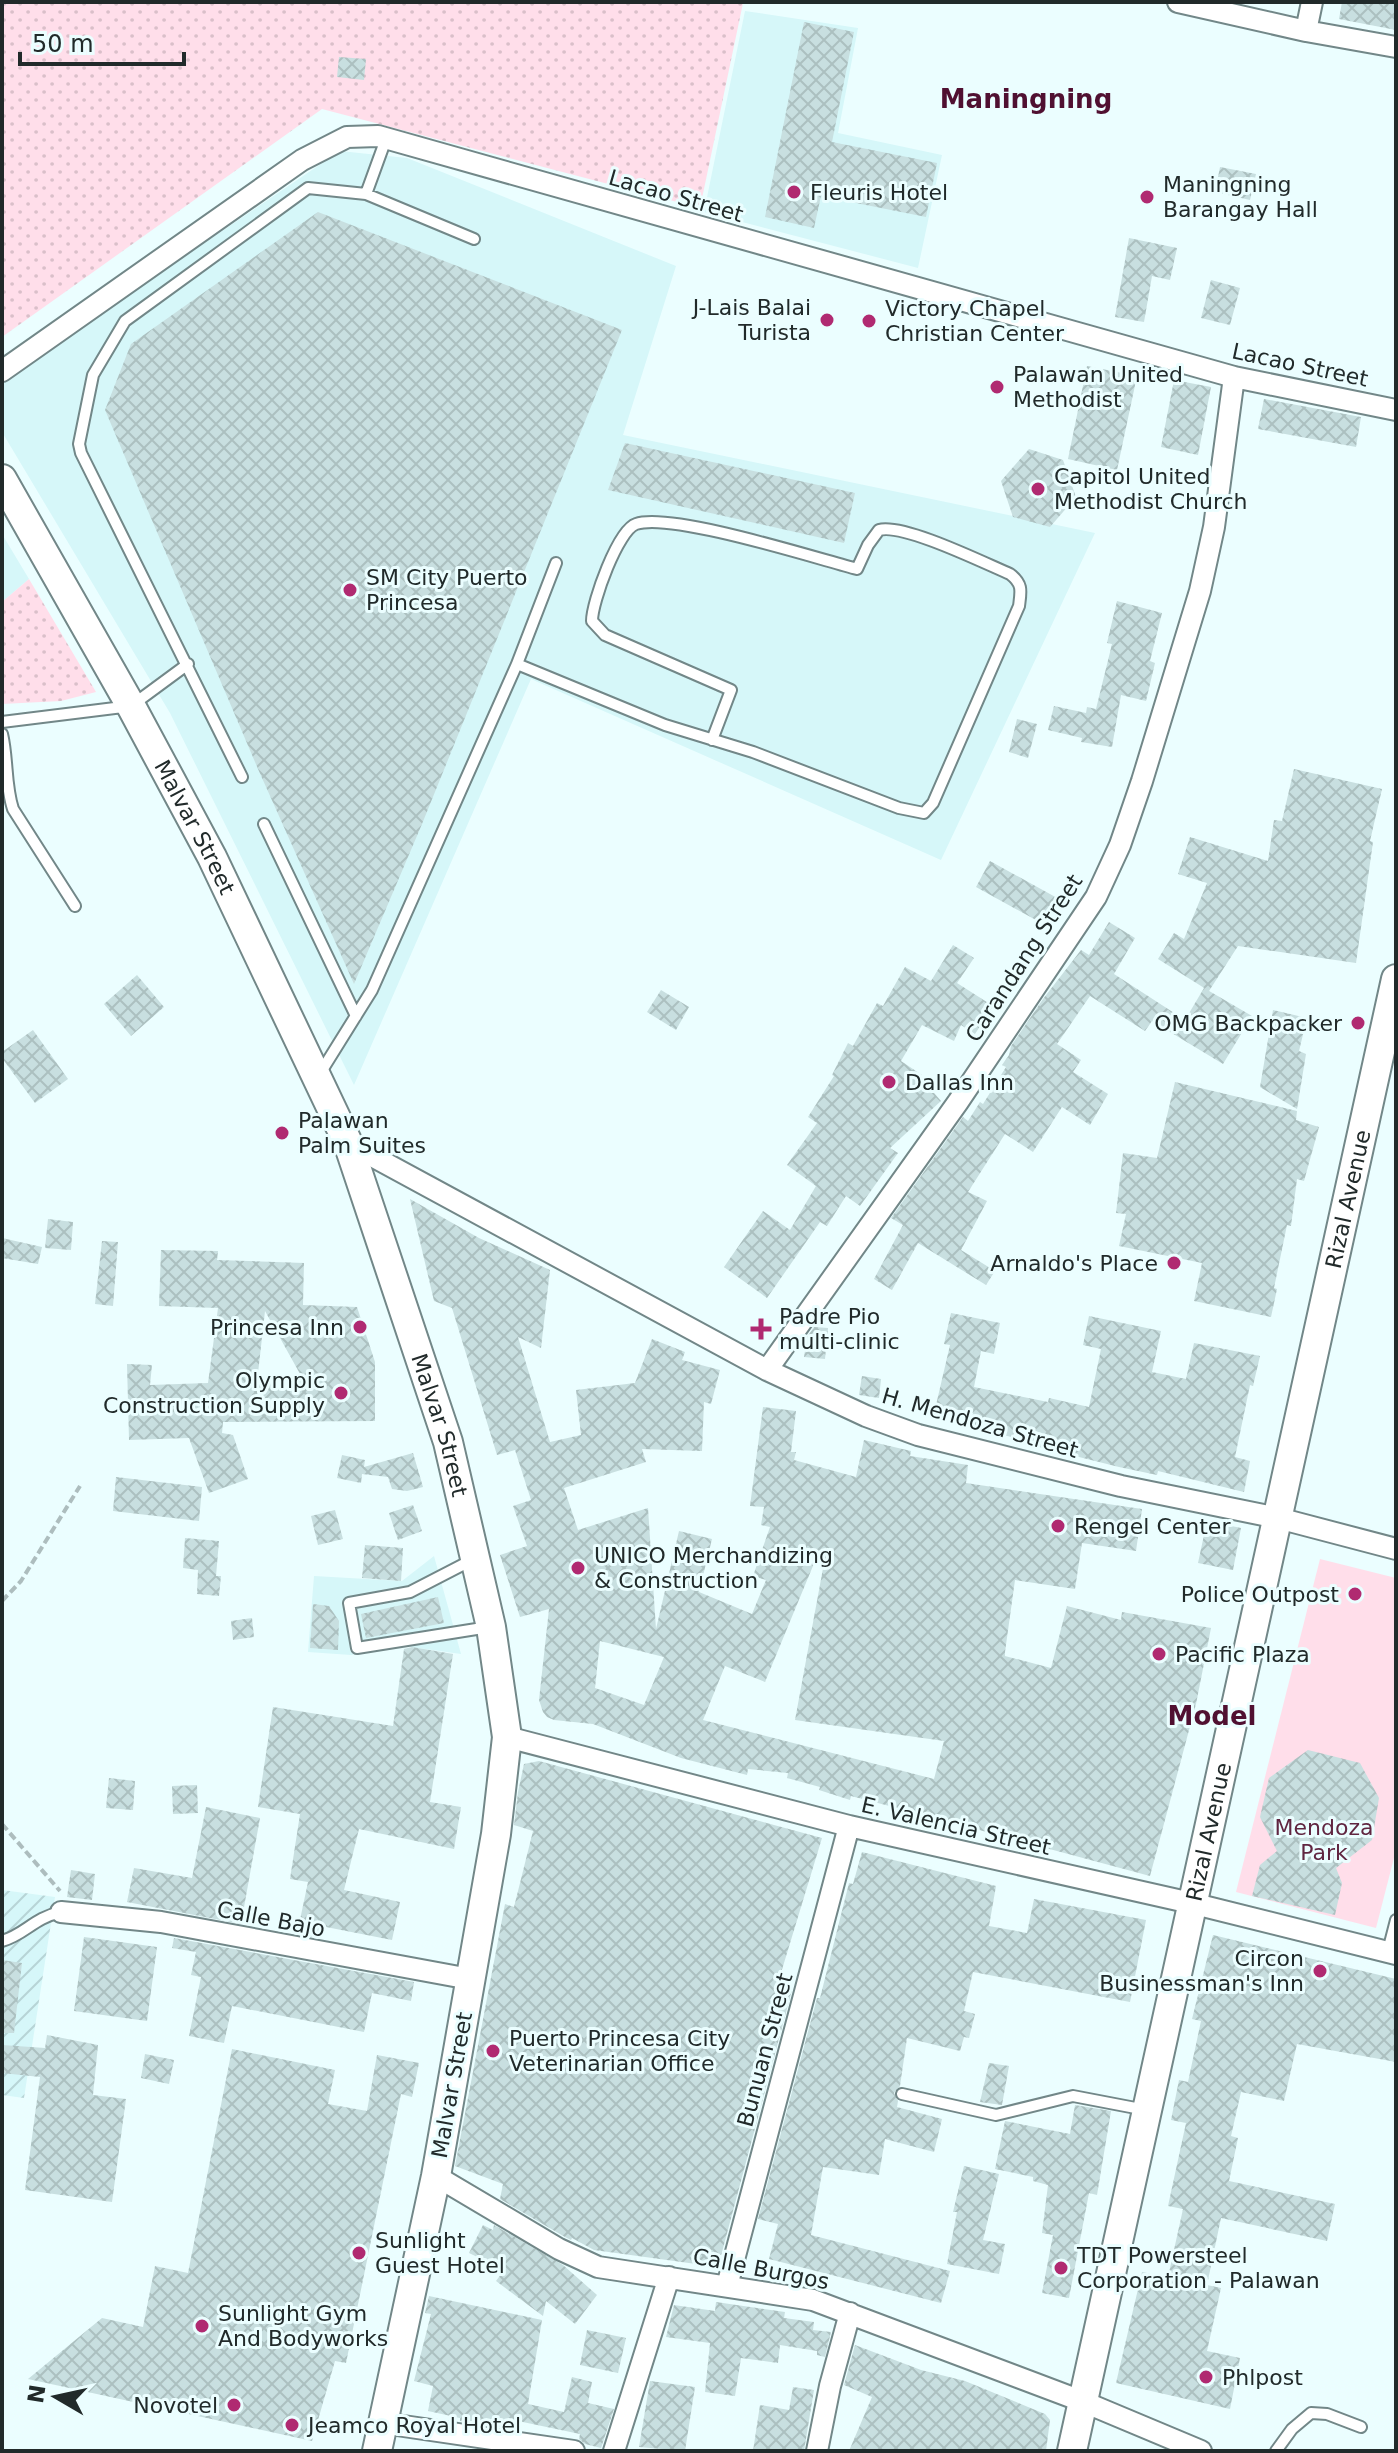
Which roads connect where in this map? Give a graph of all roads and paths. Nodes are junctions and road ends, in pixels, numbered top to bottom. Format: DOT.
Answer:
graph roads {
  1 [pos="1178,2"];
  2 [pos="1312,2"];
  3 [pos="1306,31"];
  4 [pos="1396,47"];
  5 [pos="386,139"];
  6 [pos="366,194"];
  7 [pos="474,239"];
  8 [pos="2,371"];
  9 [pos="1234,377"];
  10 [pos="1396,410"];
  11 [pos="2,479"];
  12 [pos="556,563"];
  13 [pos="188,664"];
  14 [pos="517,664"];
  15 [pos="131,706"];
  16 [pos="2,722"];
  17 [pos="2,734"];
  18 [pos="712,740"];
  19 [pos="242,777"];
  20 [pos="264,824"];
  21 [pos="75,906"];
  22 [pos="1396,979"];
  23 [pos="356,1016"];
  24 [pos="317,1077"];
  25 [pos="348,1143"];
  26 [pos="767,1370"];
  27 [pos="80,1486"];
  28 [pos="1278,1518"];
  29 [pos="1396,1549"];
  30 [pos="476,1557"];
  31 [pos="2,1601"];
  32 [pos="491,1627"];
  33 [pos="507,1737"];
  34 [pos="2,1824"];
  35 [pos="849,1826"];
  36 [pos="1191,1903"];
  37 [pos="69,1912"];
  38 [pos="1396,1920"];
  39 [pos="2,1941"];
  40 [pos="1392,1952"];
  41 [pos="470,1979"];
  42 [pos="902,2094"];
  43 [pos="1146,2110"];
  44 [pos="436,2176"];
  45 [pos="669,2277"];
  46 [pos="727,2286"];
  47 [pos="850,2313"];
  48 [pos="1084,2402"];
  49 [pos="383,2423"];
  50 [pos="1361,2427"];
  51 [pos="377,2451"];
  52 [pos="574,2451"];
  53 [pos="614,2451"];
  54 [pos="817,2451"];
  55 [pos="1072,2451"];
  56 [pos="1201,2451"];
  57 [pos="1276,2451"];
  1 -- 3 [label="street"];
  2 -- 3 [label="street"];
  3 -- 4 [label="street"];
  5 -- 6 [label="lane"];
  5 -- 8 [label="street, Lacao Street"];
  5 -- 9 [label="street, Lacao Street"];
  6 -- 7 [label="lane"];
  6 -- 13 [label="lane"];
  9 -- 10 [label="street, Lacao Street"];
  9 -- 26 [label="street, Carandang Street"];
  11 -- 15 [label="main road, Malvar Street"];
  12 -- 14 [label="lane"];
  13 -- 15 [label="lane"];
  13 -- 19 [label="lane"];
  14 -- 18 [label="lane"];
  14 -- 23 [label="lane"];
  15 -- 16 [label="lane"];
  15 -- 24 [label="main road, Malvar Street"];
  17 -- 21 [label="lane"];
  18 -- 18 [label="lane"];
  20 -- 23 [label="lane"];
  22 -- 28 [label="main road, Rizal Avenue"];
  23 -- 24 [label="lane"];
  24 -- 25 [label="main road, Malvar Street"];
  25 -- 26 [label="street, H. Mendoza Street"];
  25 -- 30 [label="main road, Malvar Street"];
  26 -- 28 [label="street, H. Mendoza Street"];
  27 -- 31 [label="path"];
  28 -- 29 [label="street, H. Mendoza Street"];
  28 -- 36 [label="main road, Rizal Avenue"];
  30 -- 32 [label="main road, Malvar Street"];
  30 -- 32 [label="lane"];
  32 -- 33 [label="main road, Malvar Street"];
  33 -- 35 [label="street, E. Valencia Street"];
  33 -- 41 [label="main road, Malvar Street"];
  34 -- 37 [label="path"];
  35 -- 36 [label="street, E. Valencia Street"];
  35 -- 46 [label="street, Bunuan Street"];
  36 -- 40 [label="street, E. Valencia Street"];
  36 -- 43 [label="main road, Rizal Avenue"];
  37 -- 39 [label="lane"];
  37 -- 41 [label="street, Calle Bajo"];
  38 -- 40 [label="lane"];
  41 -- 44 [label="main road, Malvar Street"];
  42 -- 43 [label="lane"];
  43 -- 48 [label="main road, Rizal Avenue"];
  44 -- 45 [label="street, Calle Burgos"];
  44 -- 49 [label="main road, Malvar Street"];
  45 -- 46 [label="street, Calle Burgos"];
  45 -- 53 [label="street"];
  46 -- 47 [label="street, Calle Burgos"];
  47 -- 48 [label="street, Calle Burgos"];
  47 -- 54 [label="street"];
  48 -- 55 [label="main road, Rizal Avenue"];
  48 -- 56 [label="street, Calle Burgos"];
  49 -- 51 [label="main road, Malvar Street"];
  49 -- 52 [label="street"];
  50 -- 57 [label="lane"];
}
